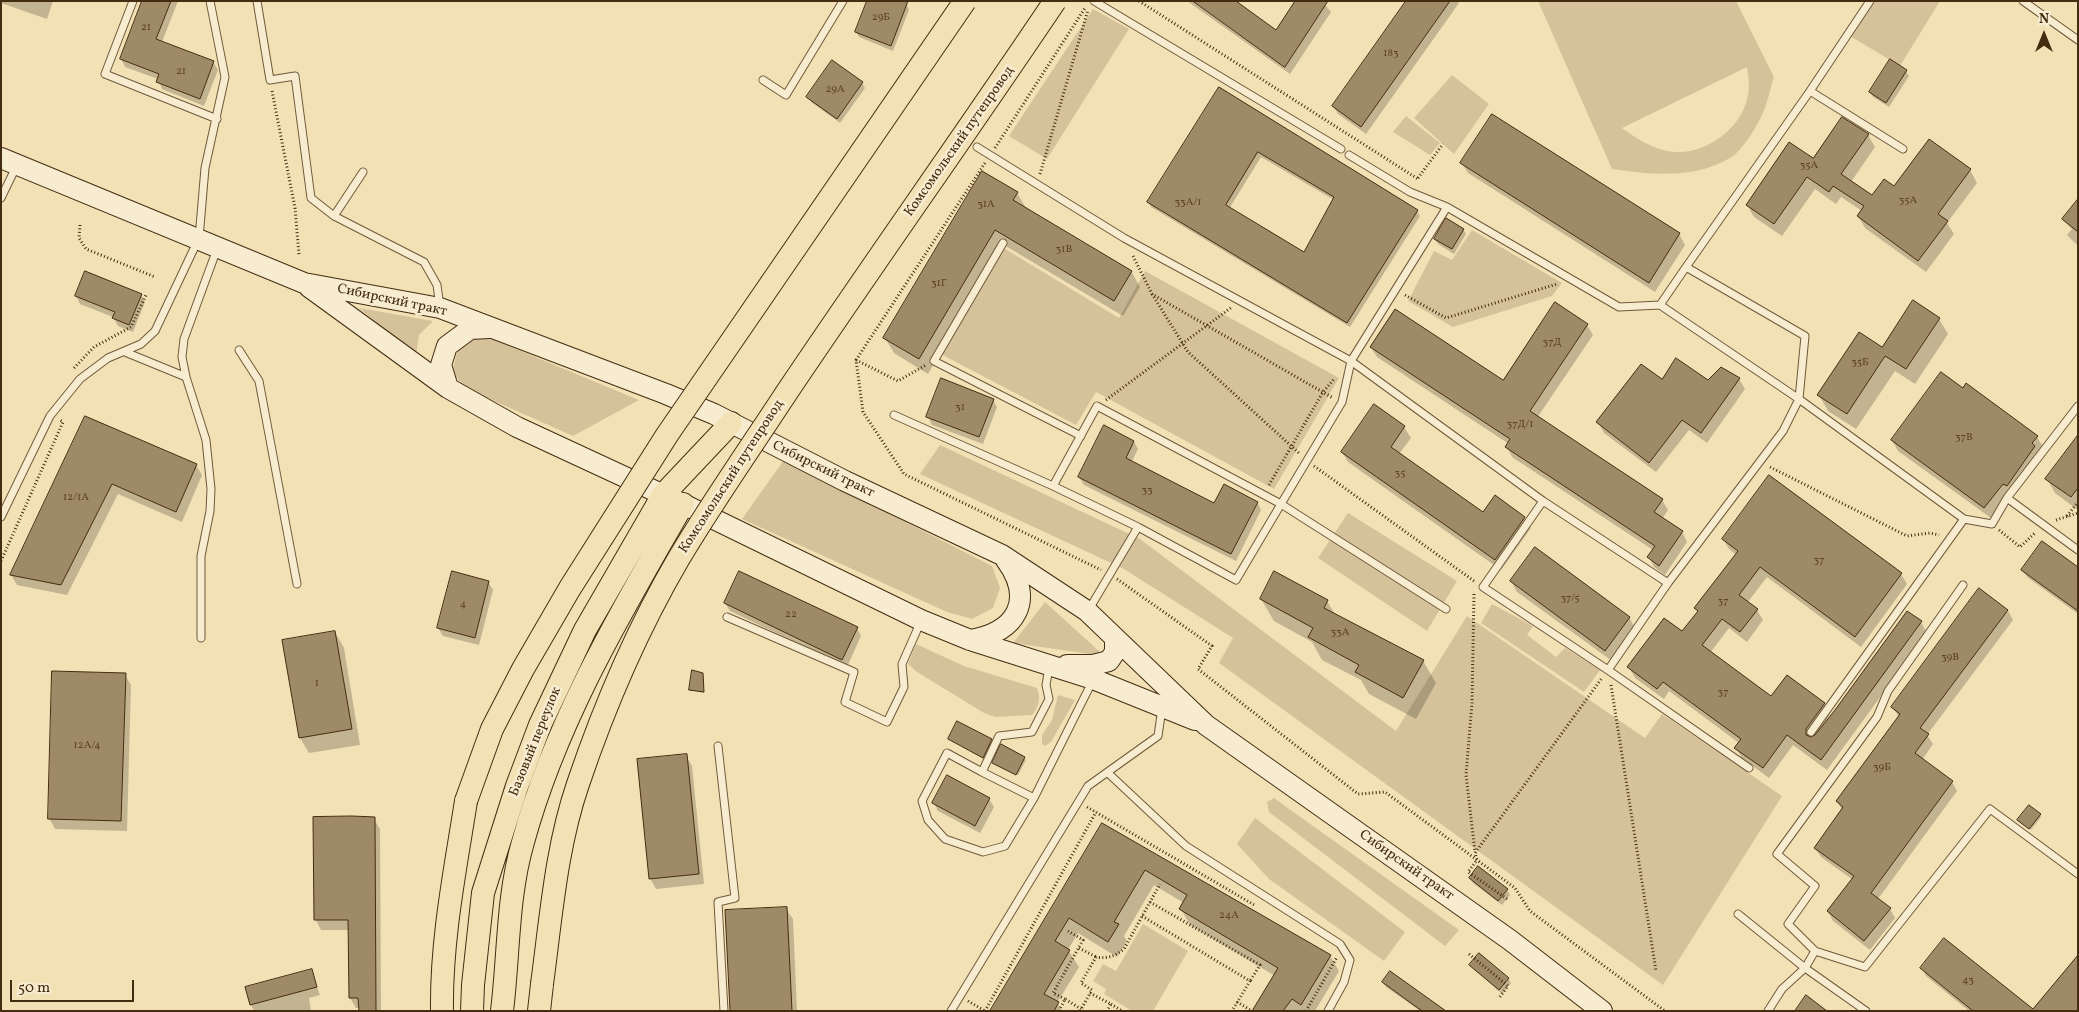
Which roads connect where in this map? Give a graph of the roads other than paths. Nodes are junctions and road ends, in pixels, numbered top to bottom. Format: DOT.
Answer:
graph roads {
  1 [pos="133,1"];
  2 [pos="210,1"];
  3 [pos="257,1"];
  4 [pos="843,1"];
  5 [pos="965,1"];
  6 [pos="1056,1"];
  7 [pos="1092,1"];
  8 [pos="1870,1"];
  9 [pos="2023,1"];
  10 [pos="2078,40"];
  11 [pos="763,80"];
  12 [pos="1810,91"];
  13 [pos="217,119"];
  14 [pos="976,148"];
  15 [pos="1341,149"];
  16 [pos="1903,149"];
  17 [pos="1349,155"];
  18 [pos="9,161"];
  19 [pos="363,172"];
  20 [pos="1,198"];
  21 [pos="1447,207"];
  22 [pos="334,216"];
  23 [pos="199,238"];
  24 [pos="1003,243"];
  25 [pos="218,246"];
  26 [pos="1686,267"];
  27 [pos="304,283"];
  28 [pos="1660,305"];
  29 [pos="440,308"];
  30 [pos="492,328"];
  31 [pos="239,350"];
  32 [pos="124,352"];
  33 [pos="1351,361"];
  34 [pos="186,377"];
  35 [pos="448,388"];
  36 [pos="1798,399"];
  37 [pos="2078,406"];
  38 [pos="894,415"];
  39 [pos="731,423"];
  40 [pos="1081,436"];
  41 [pos="1053,486"];
  42 [pos="2007,498"];
  43 [pos="673,499"];
  44 [pos="1543,501"];
  45 [pos="1281,504"];
  46 [pos="1,517"];
  47 [pos="1964,519"];
  48 [pos="1138,527"];
  49 [pos="2078,550"];
  50 [pos="1002,555"];
  51 [pos="1668,583"];
  52 [pos="297,584"];
  53 [pos="1963,585"];
  54 [pos="1446,609"];
  55 [pos="1087,611"];
  56 [pos="727,617"];
  57 [pos="921,620"];
  58 [pos="201,638"];
  59 [pos="1115,638"];
  60 [pos="970,640"];
  61 [pos="1050,665"];
  62 [pos="1608,670"];
  63 [pos="1093,679"];
  64 [pos="1163,706"];
  65 [pos="1206,724"];
  66 [pos="1811,732"];
  67 [pos="718,746"];
  68 [pos="1749,768"];
  69 [pos="982,772"];
  70 [pos="1108,773"];
  71 [pos="1034,798"];
  72 [pos="2078,874"];
  73 [pos="1738,914"];
  74 [pos="1815,951"];
  75 [pos="1805,968"];
  76 [pos="442,1011"];
  77 [pos="472,1011"];
  78 [pos="502,1011"];
  79 [pos="539,1011"];
  80 [pos="724,1011"];
  81 [pos="951,1011"];
  82 [pos="1328,1011"];
  83 [pos="1602,1011"];
  84 [pos="1768,1011"];
  85 [pos="1866,1011"];
  1 -- 13 [label="lane"];
  2 -- 13 [label="lane"];
  3 -- 22 [label="lane"];
  4 -- 11 [label="lane"];
  5 -- 76 [label="main road, bridge"];
  6 -- 79 [label="main road, Комсомольский путепровод, bridge"];
  7 -- 15 [label="lane"];
  8 -- 12 [label="lane"];
  9 -- 10 [label="lane"];
  12 -- 16 [label="lane"];
  12 -- 26 [label="lane"];
  13 -- 23 [label="lane"];
  14 -- 33 [label="lane"];
  17 -- 21 [label="lane"];
  18 -- 20 [label="lane"];
  18 -- 23 [label="main road, Сибирский тракт"];
  19 -- 22 [label="lane"];
  21 -- 28 [label="lane"];
  21 -- 33 [label="lane"];
  22 -- 29 [label="lane"];
  23 -- 25 [label="main road, Сибирский тракт"];
  23 -- 32 [label="lane"];
  24 -- 40 [label="lane"];
  25 -- 27 [label="main road, Сибирский тракт"];
  25 -- 34 [label="lane"];
  26 -- 28 [label="lane"];
  26 -- 36 [label="lane"];
  27 -- 29 [label="main road, Сибирский тракт"];
  27 -- 35 [label="main road, Сибирский тракт"];
  28 -- 36 [label="lane"];
  29 -- 30 [label="main road, Сибирский тракт"];
  30 -- 35 [label="main road"];
  30 -- 39 [label="main road, Сибирский тракт"];
  31 -- 52 [label="lane"];
  32 -- 34 [label="lane"];
  32 -- 46 [label="lane"];
  33 -- 44 [label="lane"];
  33 -- 45 [label="lane"];
  34 -- 58 [label="lane"];
  35 -- 43 [label="main road, Сибирский тракт"];
  36 -- 47 [label="lane"];
  36 -- 51 [label="lane"];
  37 -- 42 [label="lane"];
  38 -- 41 [label="lane"];
  39 -- 43 [label="main road"];
  39 -- 50 [label="main road, Сибирский тракт"];
  40 -- 41 [label="lane"];
  40 -- 45 [label="lane"];
  41 -- 48 [label="lane"];
  42 -- 47 [label="lane"];
  42 -- 49 [label="lane"];
  43 -- 57 [label="main road, Сибирский тракт"];
  43 -- 77 [label="main road, Базовый переулок"];
  43 -- 78 [label="main road, Базовый переулок"];
  44 -- 51 [label="lane"];
  44 -- 62 [label="lane"];
  45 -- 48 [label="lane"];
  45 -- 54 [label="lane"];
  47 -- 66 [label="lane"];
  48 -- 55 [label="lane"];
  50 -- 55 [label="main road, Сибирский тракт"];
  50 -- 60 [label="main road"];
  51 -- 62 [label="lane"];
  53 -- 74 [label="lane"];
  55 -- 59 [label="main road, Сибирский тракт"];
  56 -- 57 [label="lane"];
  57 -- 60 [label="main road, Сибирский тракт"];
  59 -- 61 [label="main road"];
  59 -- 65 [label="main road, Сибирский тракт"];
  60 -- 61 [label="main road, Сибирский тракт"];
  61 -- 63 [label="main road, Сибирский тракт"];
  61 -- 69 [label="lane"];
  62 -- 68 [label="lane"];
  63 -- 64 [label="main road, Сибирский тракт"];
  63 -- 71 [label="lane"];
  64 -- 65 [label="main road, Сибирский тракт"];
  64 -- 70 [label="lane"];
  65 -- 83 [label="main road, Сибирский тракт"];
  67 -- 80 [label="lane"];
  69 -- 71 [label="lane"];
  69 -- 71 [label="lane"];
  70 -- 81 [label="lane"];
  70 -- 82 [label="lane"];
  72 -- 74 [label="lane"];
  73 -- 75 [label="lane"];
  74 -- 75 [label="lane"];
  75 -- 84 [label="lane"];
  75 -- 85 [label="lane"];
}
